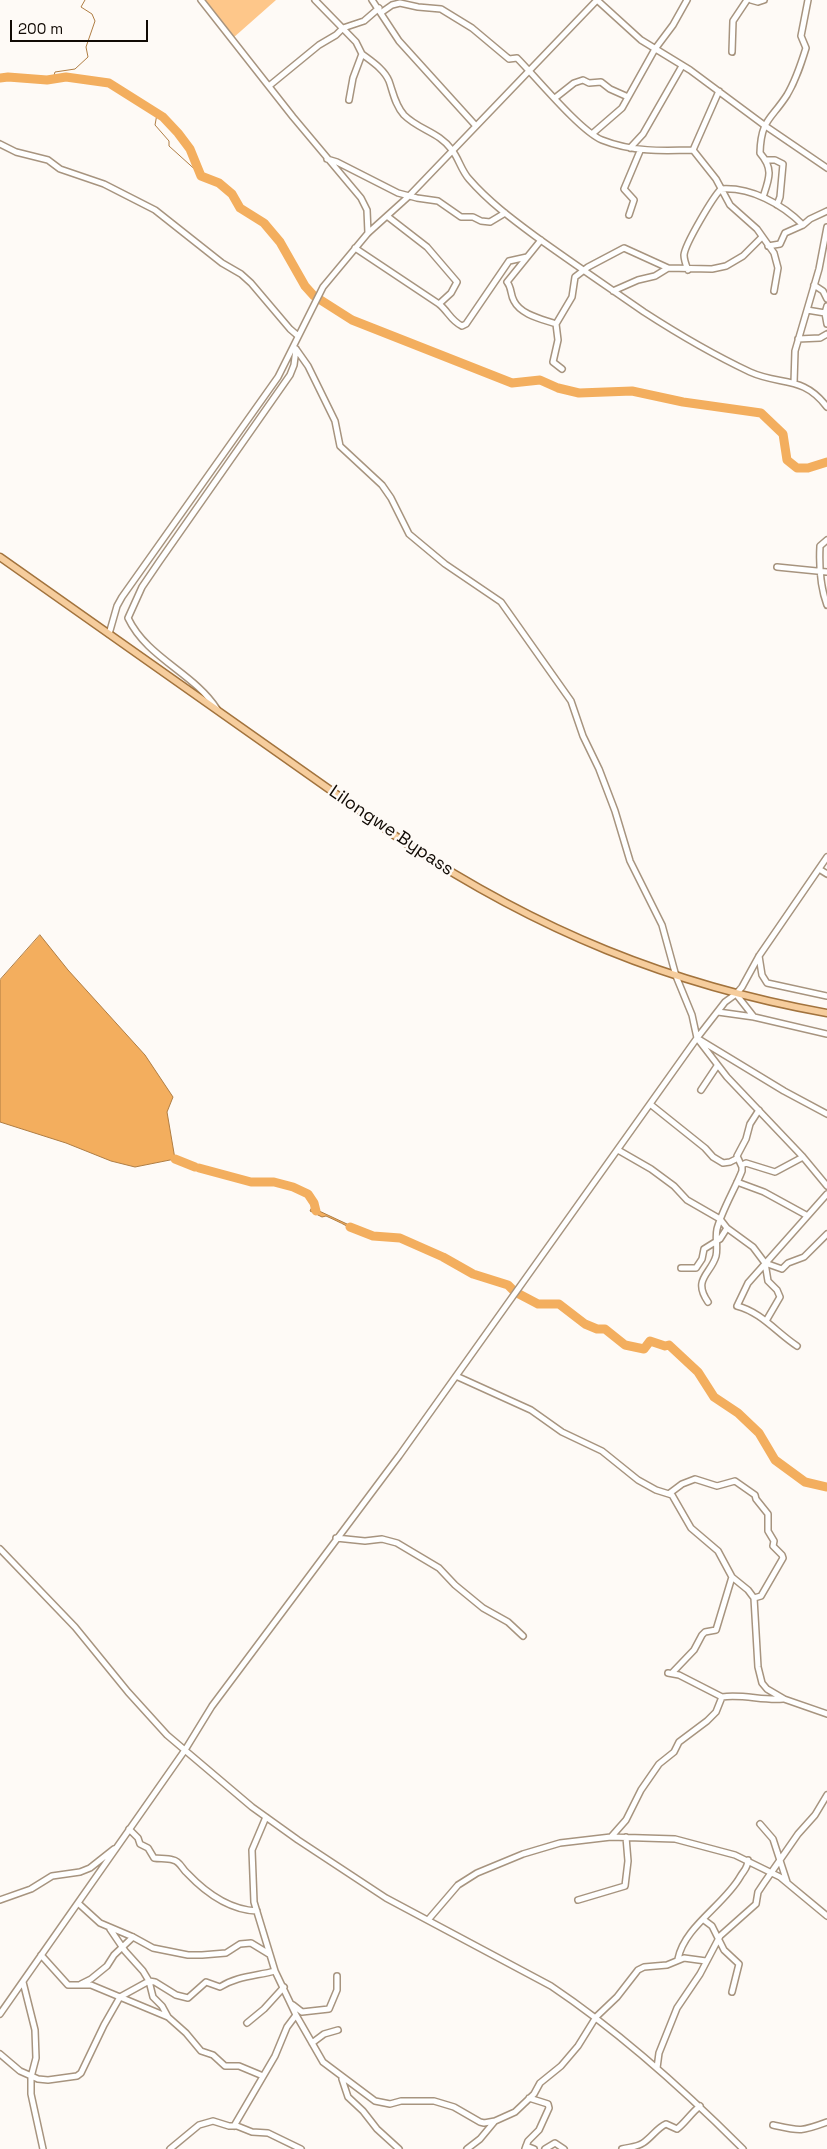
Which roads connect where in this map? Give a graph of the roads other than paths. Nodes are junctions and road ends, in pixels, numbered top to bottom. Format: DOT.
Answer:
graph roads {
  1 [pos="201,0"];
  2 [pos="315,0"];
  3 [pos="372,0"];
  4 [pos="597,0"];
  5 [pos="687,0"];
  6 [pos="749,0"];
  7 [pos="764,0"];
  8 [pos="808,0"];
  9 [pos="380,10"];
  10 [pos="343,28"];
  11 [pos="655,49"];
  12 [pos="732,52"];
  13 [pos="362,54"];
  14 [pos="682,66"];
  15 [pos="530,71"];
  16 [pos="268,86"];
  17 [pos="719,91"];
  18 [pos="628,97"];
  19 [pos="555,98"];
  20 [pos="349,100"];
  21 [pos="764,125"];
  22 [pos="476,126"];
  23 [pos="592,134"];
  24 [pos="0,144"];
  25 [pos="630,148"];
  26 [pos="452,150"];
  27 [pos="693,150"];
  28 [pos="640,151"];
  29 [pos="326,158"];
  30 [pos="766,160"];
  31 [pos="827,168"];
  32 [pos="721,189"];
  33 [pos="409,196"];
  34 [pos="763,197"];
  35 [pos="777,205"];
  36 [pos="827,211"];
  37 [pos="505,213"];
  38 [pos="629,215"];
  39 [pos="387,216"];
  40 [pos="803,226"];
  41 [pos="827,227"];
  42 [pos="368,233"];
  43 [pos="762,237"];
  44 [pos="541,240"];
  45 [pos="768,246"];
  46 [pos="355,248"];
  47 [pos="527,257"];
  48 [pos="824,258"];
  49 [pos="668,268"];
  50 [pos="583,270"];
  51 [pos="688,270"];
  52 [pos="814,285"];
  53 [pos="613,291"];
  54 [pos="774,291"];
  55 [pos="827,299"];
  56 [pos="439,304"];
  57 [pos="827,306"];
  58 [pos="807,310"];
  59 [pos="825,313"];
  60 [pos="556,324"];
  61 [pos="827,324"];
  62 [pos="826,335"];
  63 [pos="296,338"];
  64 [pos="798,339"];
  65 [pos="296,349"];
  66 [pos="562,369"];
  67 [pos="794,383"];
  68 [pos="827,407"];
  69 [pos="827,540"];
  70 [pos="0,558"];
  71 [pos="777,567"];
  72 [pos="820,572"];
  73 [pos="827,572"];
  74 [pos="827,605"];
  75 [pos="109,634"];
  76 [pos="220,714"];
  77 [pos="827,857"];
  78 [pos="818,869"];
  79 [pos="827,874"];
  80 [pos="758,956"];
  81 [pos="676,976"];
  82 [pos="736,994"];
  83 [pos="827,996"];
  84 [pos="718,1012"];
  85 [pos="827,1013"];
  86 [pos="754,1017"];
  87 [pos="827,1034"];
  88 [pos="697,1038"];
  89 [pos="717,1066"];
  90 [pos="701,1090"];
  91 [pos="650,1104"];
  92 [pos="759,1110"];
  93 [pos="827,1114"];
  94 [pos="618,1150"];
  95 [pos="803,1157"];
  96 [pos="736,1159"];
  97 [pos="742,1166"];
  98 [pos="737,1182"];
  99 [pos="827,1186"];
  100 [pos="827,1194"];
  101 [pos="806,1215"];
  102 [pos="720,1219"];
  103 [pos="727,1228"];
  104 [pos="827,1234"];
  105 [pos="716,1242"];
  106 [pos="765,1263"];
  107 [pos="681,1268"];
  108 [pos="708,1302"];
  109 [pos="766,1321"];
  110 [pos="797,1346"];
  111 [pos="456,1376"];
  112 [pos="670,1494"];
  113 [pos="336,1538"];
  114 [pos="0,1549"];
  115 [pos="732,1577"];
  116 [pos="754,1598"];
  117 [pos="523,1636"];
  118 [pos="722,1697"];
  119 [pos="784,1699"];
  120 [pos="827,1714"];
  121 [pos="185,1750"];
  122 [pos="827,1795"];
  123 [pos="266,1817"];
  124 [pos="760,1824"];
  125 [pos="129,1829"];
  126 [pos="611,1837"];
  127 [pos="626,1837"];
  128 [pos="116,1847"];
  129 [pos="781,1858"];
  130 [pos="748,1860"];
  131 [pos="771,1874"];
  132 [pos="788,1882"];
  133 [pos="0,1900"];
  134 [pos="578,1900"];
  135 [pos="78,1903"];
  136 [pos="257,1910"];
  137 [pos="827,1916"];
  138 [pos="428,1920"];
  139 [pos="704,1920"];
  140 [pos="110,1929"];
  141 [pos="133,1937"];
  142 [pos="719,1941"];
  143 [pos="123,1947"];
  144 [pos="270,1954"];
  145 [pos="41,1955"];
  146 [pos="678,1959"];
  147 [pos="706,1961"];
  148 [pos="275,1971"];
  149 [pos="337,1976"];
  150 [pos="149,1981"];
  151 [pos="23,1982"];
  152 [pos="81,1984"];
  153 [pos="284,1988"];
  154 [pos="732,1992"];
  155 [pos="120,1997"];
  156 [pos="299,2013"];
  157 [pos="0,2014"];
  158 [pos="168,2017"];
  159 [pos="596,2017"];
  160 [pos="247,2023"];
  161 [pos="338,2030"];
  162 [pos="312,2043"];
  163 [pos="0,2054"];
  164 [pos="657,2068"];
  165 [pos="31,2076"];
  166 [pos="263,2076"];
  167 [pos="342,2078"];
  168 [pos="529,2098"];
  169 [pos="700,2106"];
  170 [pos="495,2121"];
  171 [pos="827,2122"];
  172 [pos="773,2125"];
  173 [pos="234,2126"];
  174 [pos="526,2148"];
  175 [pos="43,2149"];
  176 [pos="170,2149"];
  177 [pos="301,2149"];
  178 [pos="399,2149"];
  179 [pos="467,2149"];
  180 [pos="534,2149"];
  181 [pos="545,2149"];
  182 [pos="564,2149"];
  183 [pos="622,2149"];
  184 [pos="743,2149"];
  1 -- 16 [label="street"];
  2 -- 10 [label="street"];
  3 -- 9 [label="street"];
  4 -- 11 [label="street"];
  4 -- 15 [label="street"];
  5 -- 11 [label="street"];
  6 -- 7 [label="street"];
  6 -- 12 [label="street"];
  8 -- 21 [label="street"];
  9 -- 10 [label="street"];
  9 -- 15 [label="street"];
  9 -- 22 [label="street"];
  10 -- 13 [label="street"];
  10 -- 16 [label="street"];
  11 -- 14 [label="street"];
  11 -- 18 [label="street"];
  13 -- 20 [label="street"];
  13 -- 26 [label="street"];
  14 -- 17 [label="street"];
  14 -- 25 [label="street"];
  15 -- 19 [label="street"];
  15 -- 22 [label="street"];
  16 -- 29 [label="street"];
  17 -- 21 [label="street"];
  17 -- 27 [label="street"];
  18 -- 19 [label="street"];
  18 -- 23 [label="street"];
  19 -- 23 [label="street"];
  21 -- 30 [label="street"];
  21 -- 31 [label="street"];
  22 -- 26 [label="street"];
  23 -- 25 [label="street"];
  24 -- 63 [label="street"];
  25 -- 28 [label="street"];
  26 -- 33 [label="street"];
  26 -- 37 [label="street"];
  27 -- 28 [label="street"];
  27 -- 32 [label="street"];
  28 -- 38 [label="street"];
  29 -- 33 [label="street"];
  29 -- 42 [label="street"];
  30 -- 34 [label="street"];
  30 -- 35 [label="street"];
  32 -- 34 [label="street"];
  32 -- 43 [label="street"];
  32 -- 51 [label="street"];
  33 -- 37 [label="street"];
  33 -- 39 [label="street"];
  34 -- 35 [label="street"];
  35 -- 40 [label="street"];
  36 -- 40 [label="street"];
  37 -- 44 [label="street"];
  39 -- 42 [label="street"];
  39 -- 56 [label="street"];
  40 -- 45 [label="street"];
  41 -- 48 [label="street"];
  42 -- 46 [label="street"];
  43 -- 45 [label="street"];
  43 -- 51 [label="street"];
  44 -- 47 [label="street"];
  44 -- 50 [label="street"];
  45 -- 54 [label="street"];
  46 -- 56 [label="street"];
  46 -- 63 [label="street"];
  47 -- 56 [label="street"];
  47 -- 60 [label="street"];
  48 -- 52 [label="street"];
  49 -- 50 [label="street"];
  49 -- 51 [label="street"];
  49 -- 53 [label="street"];
  50 -- 53 [label="street"];
  50 -- 60 [label="street"];
  52 -- 55 [label="street"];
  52 -- 58 [label="street"];
  53 -- 67 [label="street"];
  57 -- 59 [label="street"];
  58 -- 59 [label="street"];
  58 -- 64 [label="street"];
  59 -- 61 [label="street"];
  60 -- 66 [label="street"];
  62 -- 64 [label="street"];
  63 -- 65 [label="street"];
  63 -- 75 [label="street"];
  64 -- 67 [label="street"];
  65 -- 76 [label="street"];
  65 -- 81 [label="street"];
  67 -- 68 [label="street"];
  69 -- 72 [label="street"];
  70 -- 75 [label="main road, Lilongwe Bypass"];
  71 -- 72 [label="street"];
  72 -- 73 [label="street"];
  72 -- 74 [label="street"];
  75 -- 76 [label="main road, Lilongwe Bypass"];
  76 -- 81 [label="main road, Lilongwe Bypass"];
  77 -- 78 [label="street"];
  78 -- 79 [label="street"];
  78 -- 80 [label="street"];
  80 -- 82 [label="street"];
  80 -- 83 [label="street"];
  81 -- 82 [label="main road, Lilongwe Bypass"];
  81 -- 88 [label="street"];
  82 -- 84 [label="street"];
  82 -- 85 [label="main road, Lilongwe Bypass"];
  82 -- 86 [label="street"];
  84 -- 86 [label="street"];
  84 -- 88 [label="street"];
  86 -- 87 [label="street"];
  88 -- 89 [label="street"];
  88 -- 91 [label="street"];
  88 -- 93 [label="street"];
  89 -- 90 [label="street"];
  89 -- 92 [label="street"];
  91 -- 94 [label="street"];
  91 -- 96 [label="street"];
  92 -- 95 [label="street"];
  92 -- 96 [label="street"];
  94 -- 102 [label="street"];
  94 -- 111 [label="street"];
  95 -- 97 [label="street"];
  95 -- 99 [label="street"];
  96 -- 97 [label="street"];
  97 -- 98 [label="street"];
  98 -- 101 [label="street"];
  98 -- 102 [label="street"];
  100 -- 101 [label="street"];
  101 -- 106 [label="street"];
  102 -- 103 [label="street"];
  102 -- 105 [label="street"];
  103 -- 105 [label="street"];
  103 -- 106 [label="street"];
  104 -- 106 [label="street"];
  105 -- 107 [label="street"];
  105 -- 108 [label="street"];
  106 -- 109 [label="street"];
  106 -- 109 [label="street"];
  109 -- 110 [label="street"];
  111 -- 112 [label="street"];
  111 -- 113 [label="street"];
  112 -- 115 [label="street"];
  112 -- 116 [label="street"];
  113 -- 117 [label="street"];
  113 -- 121 [label="street"];
  114 -- 121 [label="street"];
  115 -- 116 [label="street"];
  115 -- 118 [label="street"];
  116 -- 119 [label="street"];
  118 -- 119 [label="street"];
  118 -- 126 [label="street"];
  119 -- 120 [label="street"];
  121 -- 123 [label="street"];
  121 -- 125 [label="street"];
  122 -- 129 [label="street"];
  123 -- 136 [label="street"];
  123 -- 138 [label="street"];
  124 -- 129 [label="street"];
  125 -- 128 [label="street"];
  125 -- 136 [label="street"];
  126 -- 127 [label="street"];
  126 -- 138 [label="street"];
  127 -- 130 [label="street"];
  127 -- 134 [label="street"];
  128 -- 133 [label="street"];
  128 -- 135 [label="street"];
  129 -- 131 [label="street"];
  129 -- 132 [label="street"];
  130 -- 131 [label="street"];
  130 -- 139 [label="street"];
  131 -- 132 [label="street"];
  131 -- 142 [label="street"];
  132 -- 137 [label="street"];
  135 -- 140 [label="street"];
  135 -- 145 [label="street"];
  136 -- 144 [label="street"];
  138 -- 159 [label="street"];
  139 -- 142 [label="street"];
  139 -- 146 [label="street"];
  140 -- 141 [label="street"];
  140 -- 143 [label="street"];
  141 -- 143 [label="street"];
  141 -- 144 [label="street"];
  142 -- 147 [label="street"];
  142 -- 154 [label="street"];
  143 -- 150 [label="street"];
  143 -- 152 [label="street"];
  144 -- 148 [label="street"];
  145 -- 151 [label="street"];
  145 -- 152 [label="street"];
  146 -- 147 [label="street"];
  146 -- 159 [label="street"];
  147 -- 164 [label="street"];
  148 -- 150 [label="street"];
  148 -- 153 [label="street"];
  149 -- 156 [label="street"];
  150 -- 155 [label="street"];
  150 -- 158 [label="street"];
  151 -- 157 [label="street"];
  151 -- 165 [label="street"];
  152 -- 155 [label="street"];
  153 -- 156 [label="street"];
  153 -- 160 [label="street"];
  155 -- 158 [label="street"];
  155 -- 165 [label="street"];
  156 -- 162 [label="street"];
  156 -- 166 [label="street"];
  158 -- 166 [label="street"];
  159 -- 164 [label="street"];
  159 -- 168 [label="street"];
  161 -- 162 [label="street"];
  162 -- 167 [label="street"];
  163 -- 165 [label="street"];
  164 -- 169 [label="street"];
  165 -- 175 [label="street"];
  166 -- 173 [label="street"];
  167 -- 170 [label="street"];
  167 -- 178 [label="street"];
  168 -- 170 [label="street"];
  168 -- 174 [label="street"];
  169 -- 183 [label="street"];
  169 -- 184 [label="street"];
  170 -- 179 [label="street"];
  171 -- 172 [label="street"];
  173 -- 176 [label="street"];
  173 -- 177 [label="street"];
  174 -- 180 [label="street"];
  181 -- 182 [label="street"];
}
